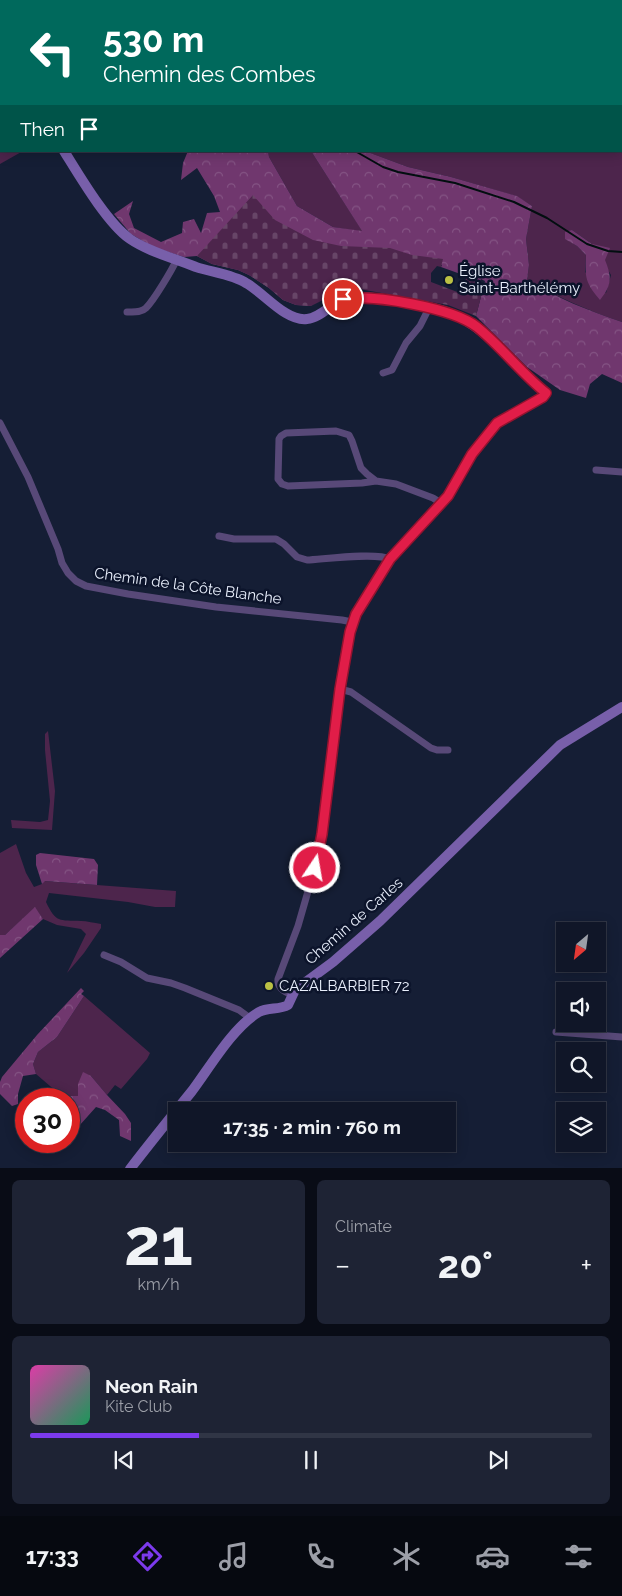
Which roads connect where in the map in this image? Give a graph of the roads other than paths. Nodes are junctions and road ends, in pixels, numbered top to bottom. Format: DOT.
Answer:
graph roads {
  1 [pos="65,152"];
  2 [pos="177,260"];
  3 [pos="429,308"];
  4 [pos="127,312"];
  5 [pos="383,373"];
  6 [pos="546,393"];
  7 [pos="0,423"];
  8 [pos="596,470"];
  9 [pos="622,472"];
  10 [pos="376,481"];
  11 [pos="441,503"];
  12 [pos="219,536"];
  13 [pos="390,559"];
  14 [pos="352,622"];
  15 [pos="340,689"];
  16 [pos="621,708"];
  17 [pos="448,750"];
  18 [pos="104,955"];
  19 [pos="292,995"];
  20 [pos="250,1018"];
  21 [pos="556,1032"];
  22 [pos="622,1037"];
  23 [pos="130,1168"];
  1 -- 2 [label="street"];
  2 -- 3 [label="street"];
  2 -- 4 [label="street"];
  3 -- 5 [label="street"];
  3 -- 6 [label="street"];
  6 -- 11 [label="street"];
  7 -- 14 [label="street, Chemin de la Côte Blanche"];
  8 -- 9 [label="street"];
  10 -- 10 [label="street"];
  10 -- 11 [label="street"];
  11 -- 13 [label="street"];
  12 -- 13 [label="street"];
  13 -- 14 [label="street"];
  14 -- 15 [label="street"];
  15 -- 17 [label="street"];
  15 -- 19 [label="street"];
  16 -- 19 [label="street, Chemin de Carles"];
  18 -- 20 [label="street"];
  19 -- 20 [label="street, Chemin de Carles"];
  20 -- 23 [label="street, Chemin de Carles"];
  21 -- 22 [label="street"];
}
